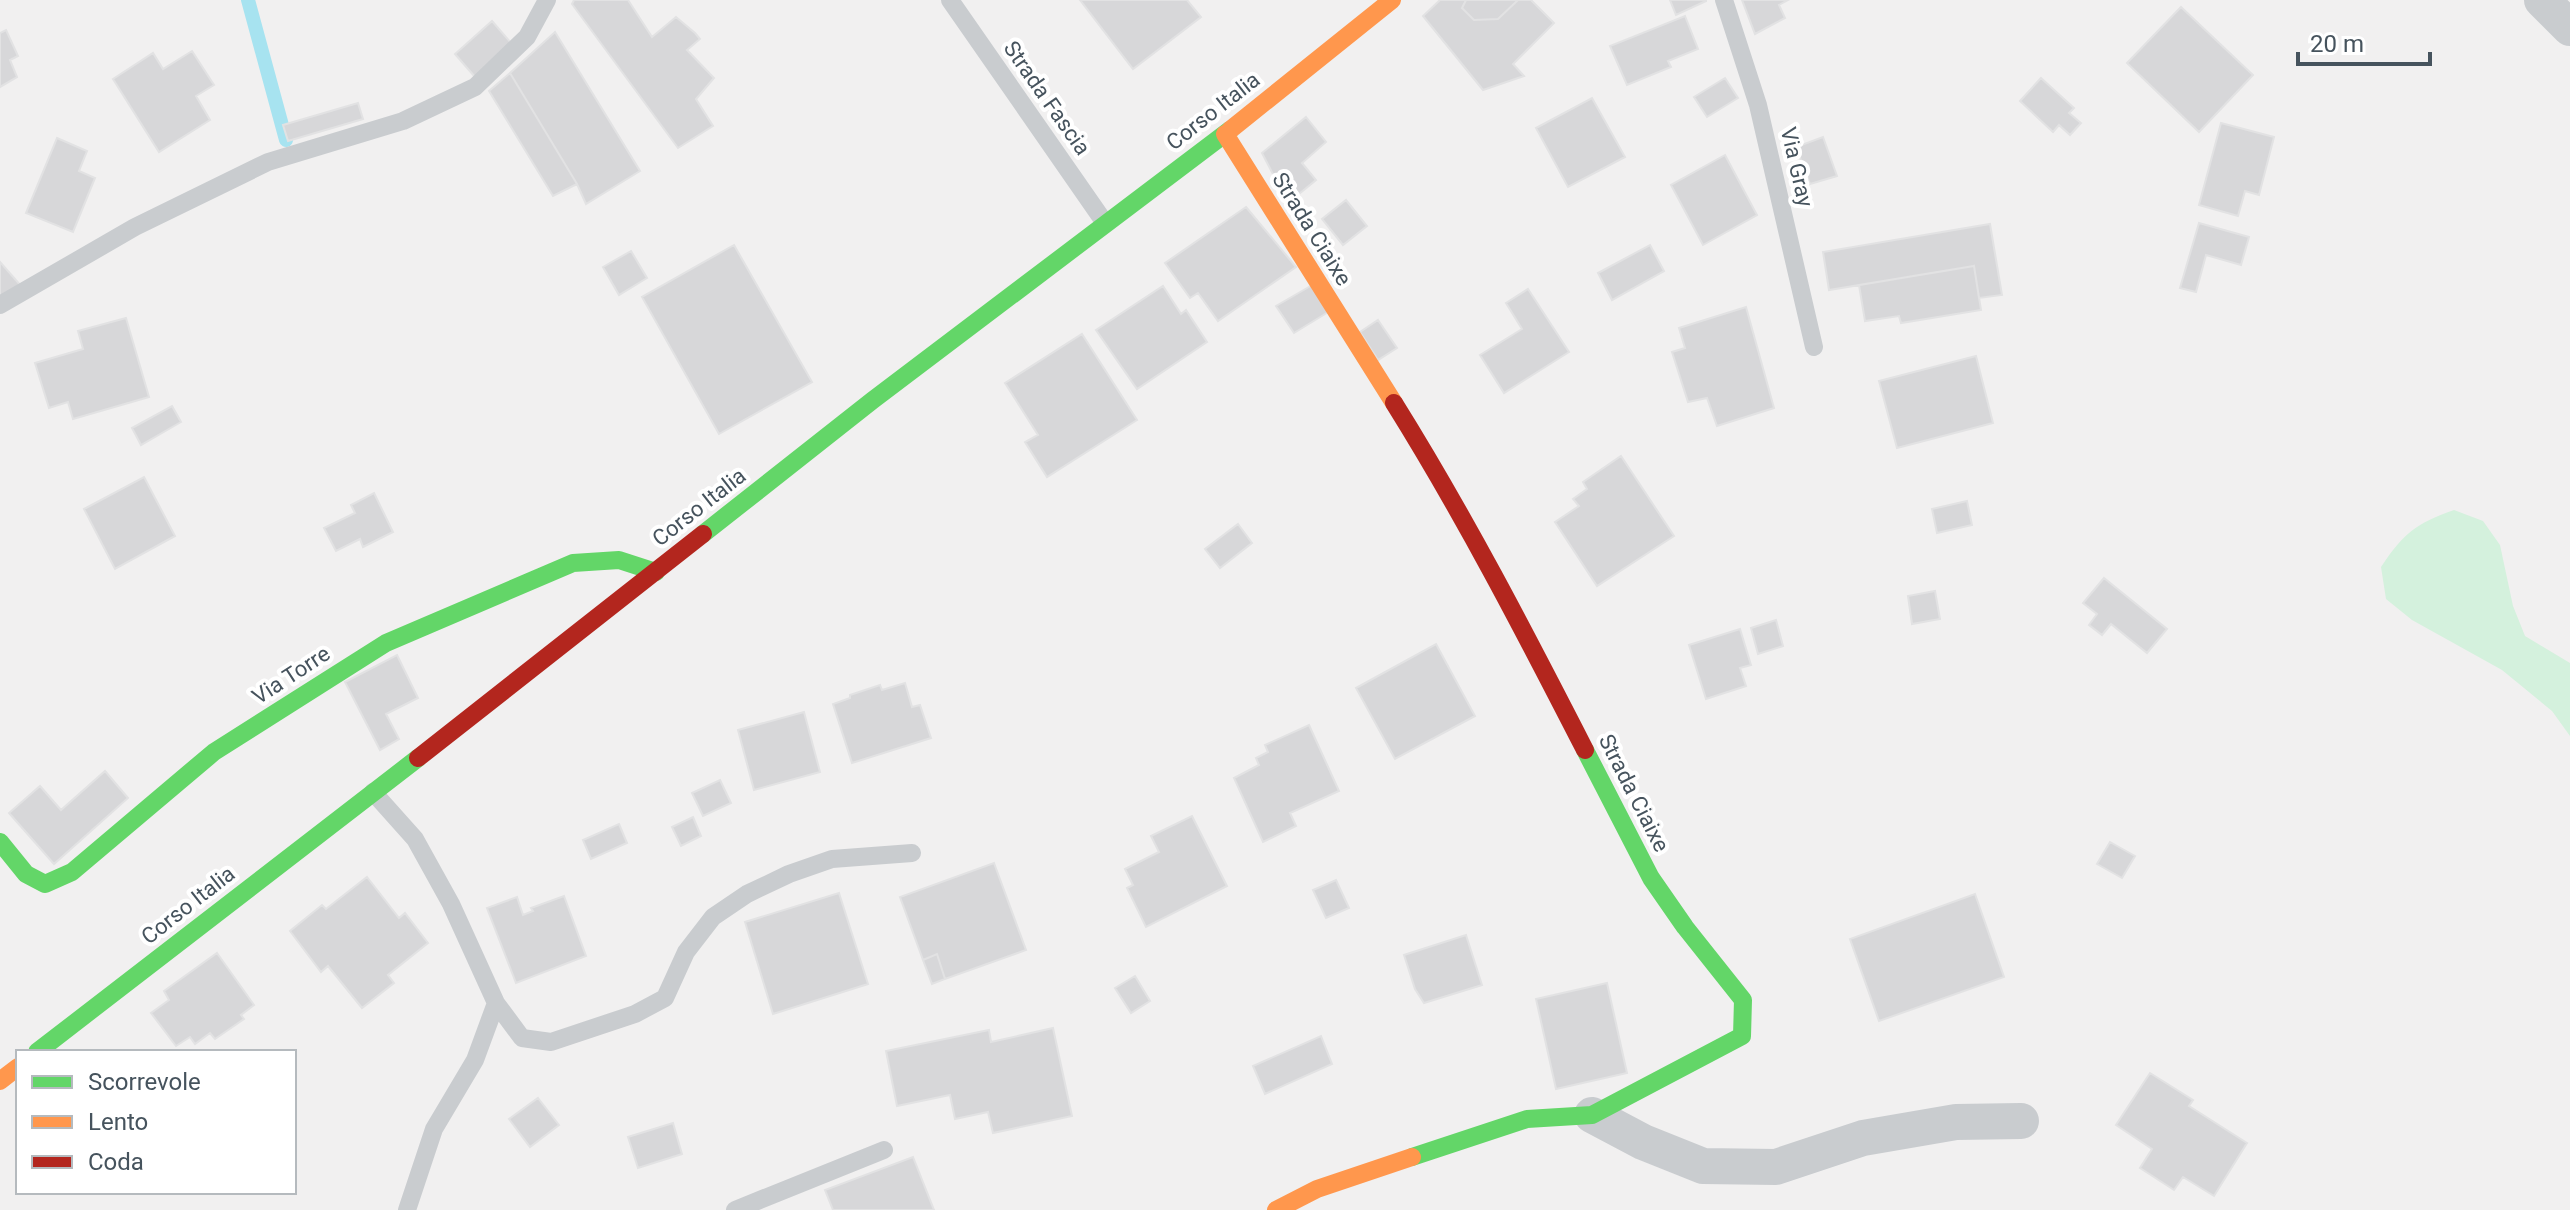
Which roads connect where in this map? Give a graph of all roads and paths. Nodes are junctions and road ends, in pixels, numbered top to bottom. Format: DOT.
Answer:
graph roads {
  1 [pos="547,0"];
  2 [pos="950,0"];
  3 [pos="1392,0"];
  4 [pos="1724,0"];
  5 [pos="2542,0"];
  6 [pos="2570,28"];
  7 [pos="1225,134"];
  8 [pos="1105,223"];
  9 [pos="0,305"];
  10 [pos="1814,347"];
  11 [pos="656,572"];
  12 [pos="373,792"];
  13 [pos="0,842"];
  14 [pos="912,853"];
  15 [pos="496,1003"];
  16 [pos="40,1050"];
  17 [pos="16,1069"];
  18 [pos="0,1081"];
  19 [pos="1592,1115"];
  20 [pos="2021,1121"];
  21 [pos="884,1150"];
  22 [pos="407,1210"];
  23 [pos="735,1210"];
  24 [pos="1276,1210"];
  1 -- 9 [label="lane"];
  2 -- 8 [label="lane, Strada Fascia"];
  3 -- 7 [label="street, Corso Italia"];
  4 -- 10 [label="lane, Via Gray"];
  5 -- 6 [label="street"];
  7 -- 8 [label="street, Corso Italia"];
  7 -- 19 [label="street, Strada Ciaixe"];
  8 -- 11 [label="street, Corso Italia"];
  11 -- 12 [label="street, Corso Italia"];
  11 -- 13 [label="street, Via Torre"];
  12 -- 15 [label="lane"];
  12 -- 16 [label="street, Corso Italia"];
  14 -- 15 [label="lane"];
  15 -- 22 [label="lane"];
  17 -- 18 [label="street"];
  19 -- 20 [label="street"];
  19 -- 24 [label="street, Strada Ciaixe"];
  21 -- 23 [label="lane"];
}
